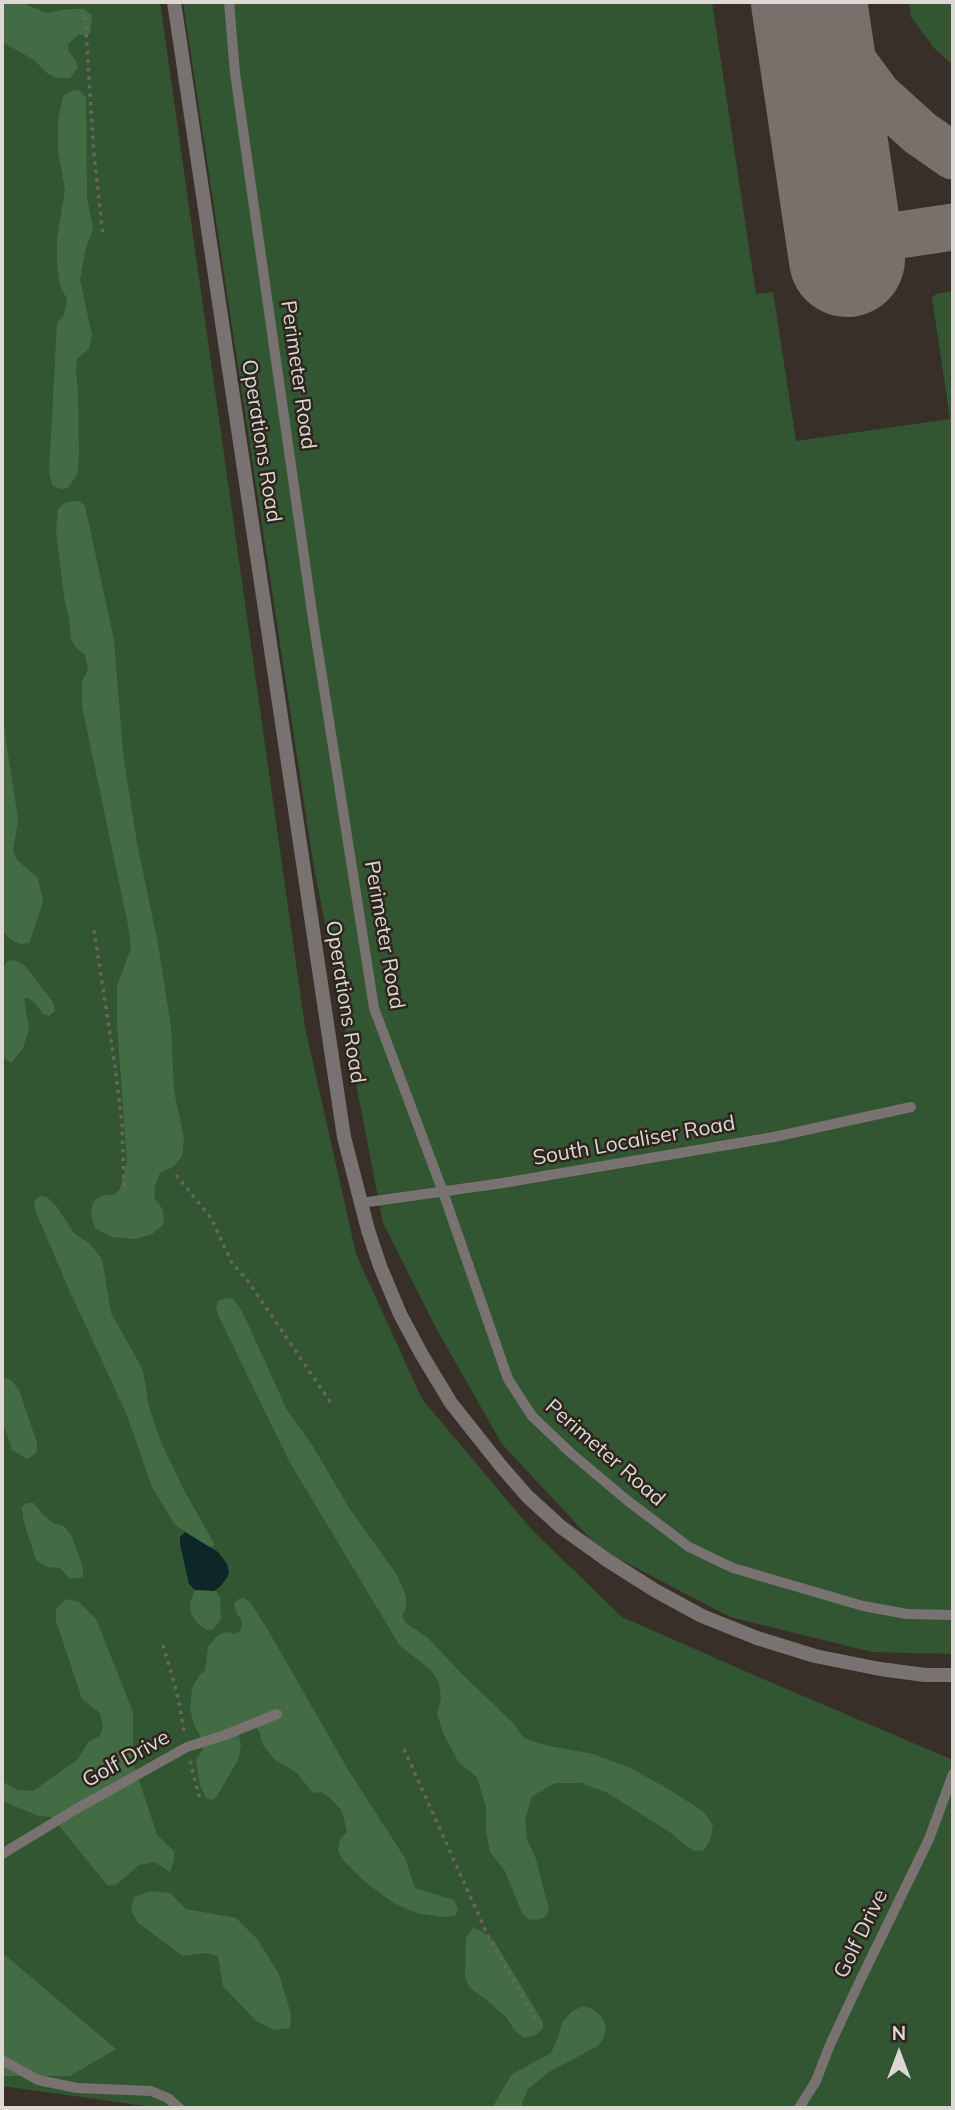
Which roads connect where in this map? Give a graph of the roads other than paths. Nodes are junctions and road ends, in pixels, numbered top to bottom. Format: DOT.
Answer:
graph roads {
  1 [pos="174,2"];
  2 [pos="229,2"];
  3 [pos="911,1107"];
  4 [pos="443,1192"];
  5 [pos="361,1203"];
  6 [pos="953,1615"];
  7 [pos="953,1675"];
  8 [pos="277,1714"];
  9 [pos="953,1774"];
  10 [pos="2,1854"];
  11 [pos="2,2060"];
  12 [pos="179,2108"];
  13 [pos="799,2108"];
  1 -- 5 [label="street, Operations Road"];
  2 -- 4 [label="lane, Perimeter Road"];
  3 -- 4 [label="lane, South Localiser Road"];
  4 -- 5 [label="lane, South Localiser Road"];
  4 -- 6 [label="lane, Perimeter Road"];
  5 -- 7 [label="street, Operations Road"];
  8 -- 10 [label="lane, Golf Drive"];
  9 -- 13 [label="lane, Golf Drive"];
  11 -- 12 [label="lane"];
}
